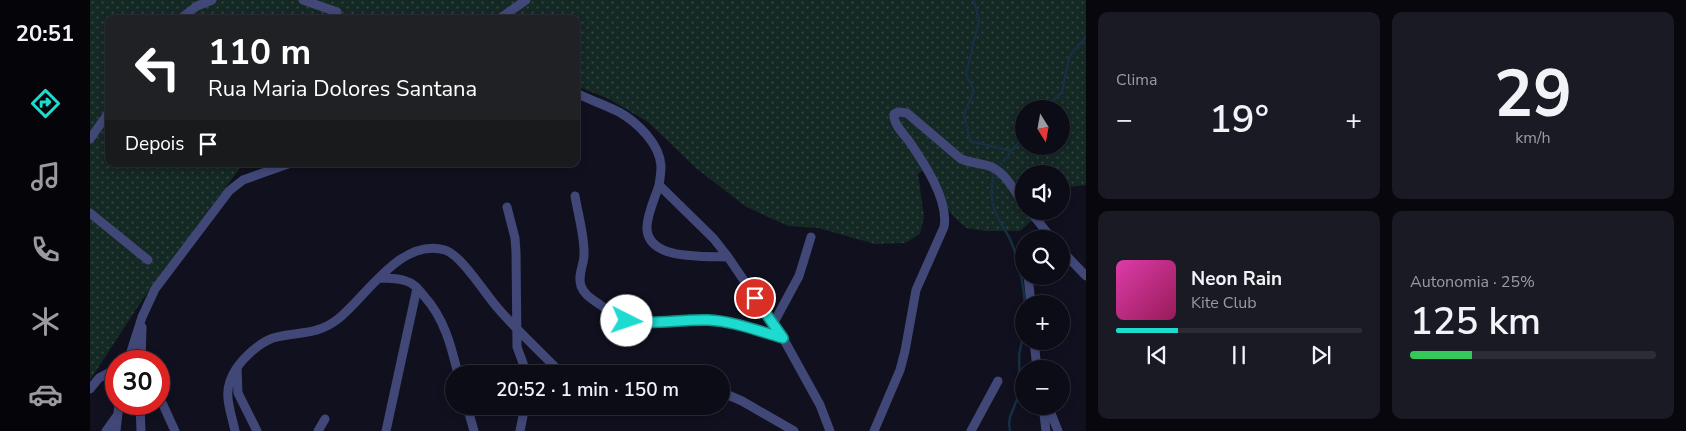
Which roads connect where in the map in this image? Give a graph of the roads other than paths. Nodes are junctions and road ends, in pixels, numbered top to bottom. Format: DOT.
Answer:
graph roads {
  1 [pos="212,0"];
  2 [pos="302,0"];
  3 [pos="526,0"];
  4 [pos="337,12"];
  5 [pos="185,15"];
  6 [pos="505,15"];
  7 [pos="580,95"];
  8 [pos="105,118"];
  9 [pos="90,139"];
  10 [pos="280,167"];
  11 [pos="659,185"];
  12 [pos="1015,193"];
  13 [pos="574,196"];
  14 [pos="507,207"];
  15 [pos="90,212"];
  16 [pos="1037,220"];
  17 [pos="1045,230"];
  18 [pos="811,237"];
  19 [pos="728,257"];
  20 [pos="1070,259"];
  21 [pos="148,260"];
  22 [pos="1086,276"];
  23 [pos="379,278"];
  24 [pos="417,288"];
  25 [pos="142,317"];
  26 [pos="773,324"];
  27 [pos="518,330"];
  28 [pos="783,338"];
  29 [pos="132,350"];
  30 [pos="142,350"];
  31 [pos="456,365"];
  32 [pos="524,365"];
  33 [pos="553,365"];
  34 [pos="236,368"];
  35 [pos="105,375"];
  36 [pos="998,381"];
  37 [pos="90,389"];
  38 [pos="730,395"];
  39 [pos="140,415"];
  40 [pos="168,415"];
  41 [pos="470,415"];
  42 [pos="523,415"];
  43 [pos="1044,415"];
  44 [pos="1052,415"];
  45 [pos="117,416"];
  46 [pos="325,419"];
  47 [pos="106,431"];
  48 [pos="116,431"];
  49 [pos="141,431"];
  50 [pos="175,431"];
  51 [pos="235,431"];
  52 [pos="257,431"];
  53 [pos="318,431"];
  54 [pos="386,431"];
  55 [pos="474,431"];
  56 [pos="520,431"];
  57 [pos="794,431"];
  58 [pos="830,431"];
  59 [pos="874,431"];
  60 [pos="971,431"];
  61 [pos="1046,431"];
  62 [pos="1058,431"];
  1 -- 5 [label="street"];
  2 -- 4 [label="street"];
  3 -- 6 [label="street"];
  7 -- 11 [label="street"];
  8 -- 9 [label="street"];
  10 -- 25 [label="street"];
  11 -- 19 [label="street"];
  11 -- 19 [label="street"];
  12 -- 59 [label="street"];
  13 -- 28 [label="street"];
  14 -- 27 [label="street"];
  15 -- 21 [label="street"];
  16 -- 17 [label="street"];
  18 -- 26 [label="street"];
  19 -- 26 [label="street"];
  20 -- 22 [label="street"];
  23 -- 24 [label="street"];
  23 -- 27 [label="street"];
  23 -- 34 [label="street"];
  24 -- 31 [label="street"];
  24 -- 54 [label="street"];
  25 -- 29 [label="street"];
  25 -- 30 [label="street"];
  26 -- 28 [label="street"];
  27 -- 32 [label="street"];
  27 -- 33 [label="street"];
  28 -- 58 [label="street"];
  34 -- 51 [label="street"];
  34 -- 52 [label="street"];
  35 -- 37 [label="street"];
  36 -- 60 [label="street"];
  38 -- 57 [label="street"];
  39 -- 49 [label="street"];
  40 -- 50 [label="street"];
  41 -- 55 [label="street"];
  42 -- 56 [label="street"];
  43 -- 61 [label="street"];
  44 -- 62 [label="street"];
  45 -- 47 [label="street"];
  45 -- 48 [label="street"];
  46 -- 53 [label="street"];
}
